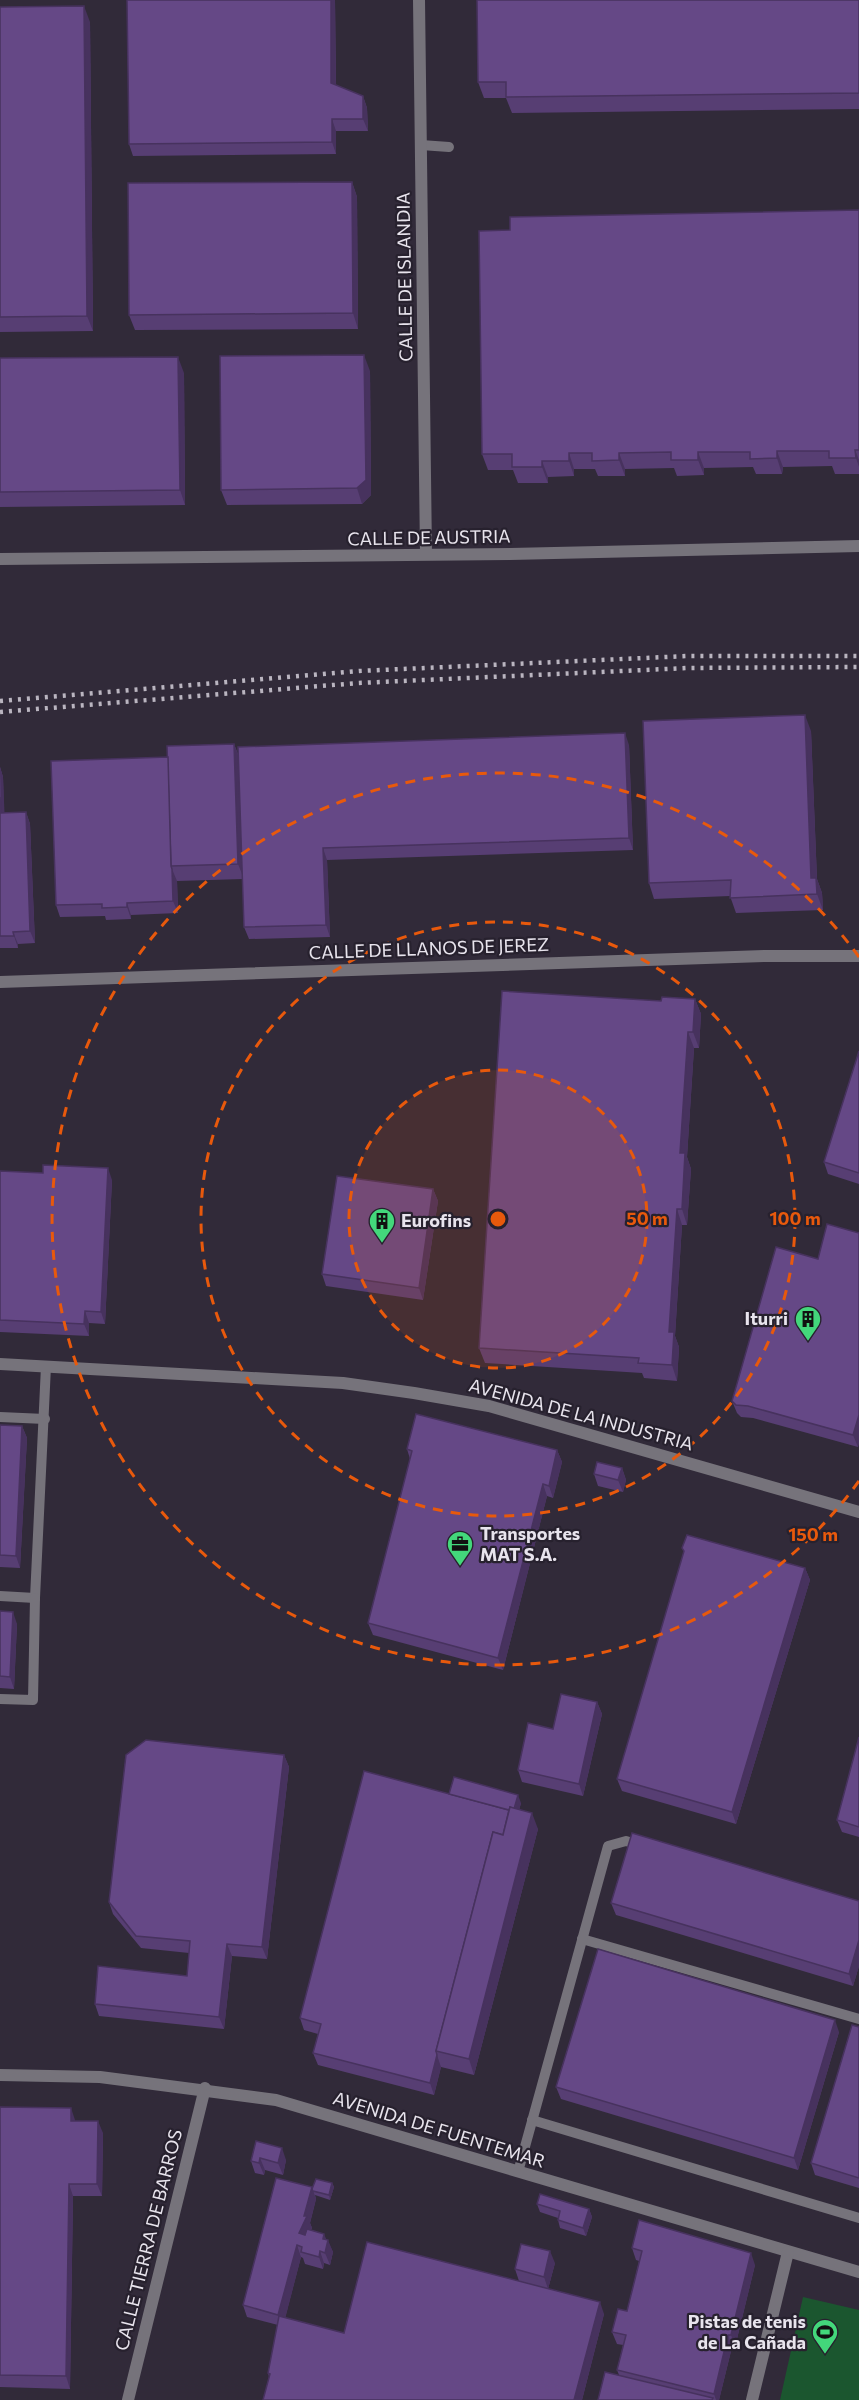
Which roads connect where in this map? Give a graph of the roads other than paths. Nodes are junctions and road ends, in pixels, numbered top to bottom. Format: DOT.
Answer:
graph roads {
  1 [pos="419,0"];
  2 [pos="421,145"];
  3 [pos="449,147"];
  4 [pos="859,546"];
  5 [pos="426,554"];
  6 [pos="0,559"];
  7 [pos="859,956"];
  8 [pos="0,982"];
  9 [pos="0,1364"];
  10 [pos="46,1366"];
  11 [pos="0,1418"];
  12 [pos="45,1419"];
  13 [pos="859,1512"];
  14 [pos="0,1596"];
  15 [pos="35,1598"];
  16 [pos="0,1699"];
  17 [pos="660,1851"];
  18 [pos="582,1939"];
  19 [pos="859,2019"];
  20 [pos="0,2075"];
  21 [pos="206,2088"];
  22 [pos="532,2120"];
  23 [pos="518,2172"];
  24 [pos="859,2218"];
  25 [pos="788,2252"];
  26 [pos="859,2272"];
  27 [pos="128,2400"];
  28 [pos="752,2400"];
  1 -- 2 [label="street, CALLE DE ISLANDIA"];
  2 -- 3 [label="lane"];
  2 -- 5 [label="street, CALLE DE ISLANDIA"];
  4 -- 5 [label="street, CALLE DE AUSTRIA"];
  5 -- 6 [label="street, CALLE DE AUSTRIA"];
  7 -- 8 [label="street, CALLE DE LLANOS DE JEREZ"];
  9 -- 10 [label="street, AVENIDA DE LA INDUSTRIA"];
  10 -- 12 [label="lane"];
  10 -- 13 [label="street, AVENIDA DE LA INDUSTRIA"];
  11 -- 12 [label="lane"];
  12 -- 15 [label="lane"];
  14 -- 15 [label="lane"];
  15 -- 16 [label="lane"];
  17 -- 18 [label="lane"];
  18 -- 19 [label="lane"];
  18 -- 22 [label="lane"];
  20 -- 21 [label="street, AVENIDA DE FUENTEMAR"];
  21 -- 23 [label="street, AVENIDA DE FUENTEMAR"];
  21 -- 27 [label="street, CALLE TIERRA DE BARROS"];
  22 -- 23 [label="lane"];
  22 -- 24 [label="lane"];
  23 -- 25 [label="street, AVENIDA DE FUENTEMAR"];
  25 -- 26 [label="street, AVENIDA DE FUENTEMAR"];
  25 -- 28 [label="street"];
}
